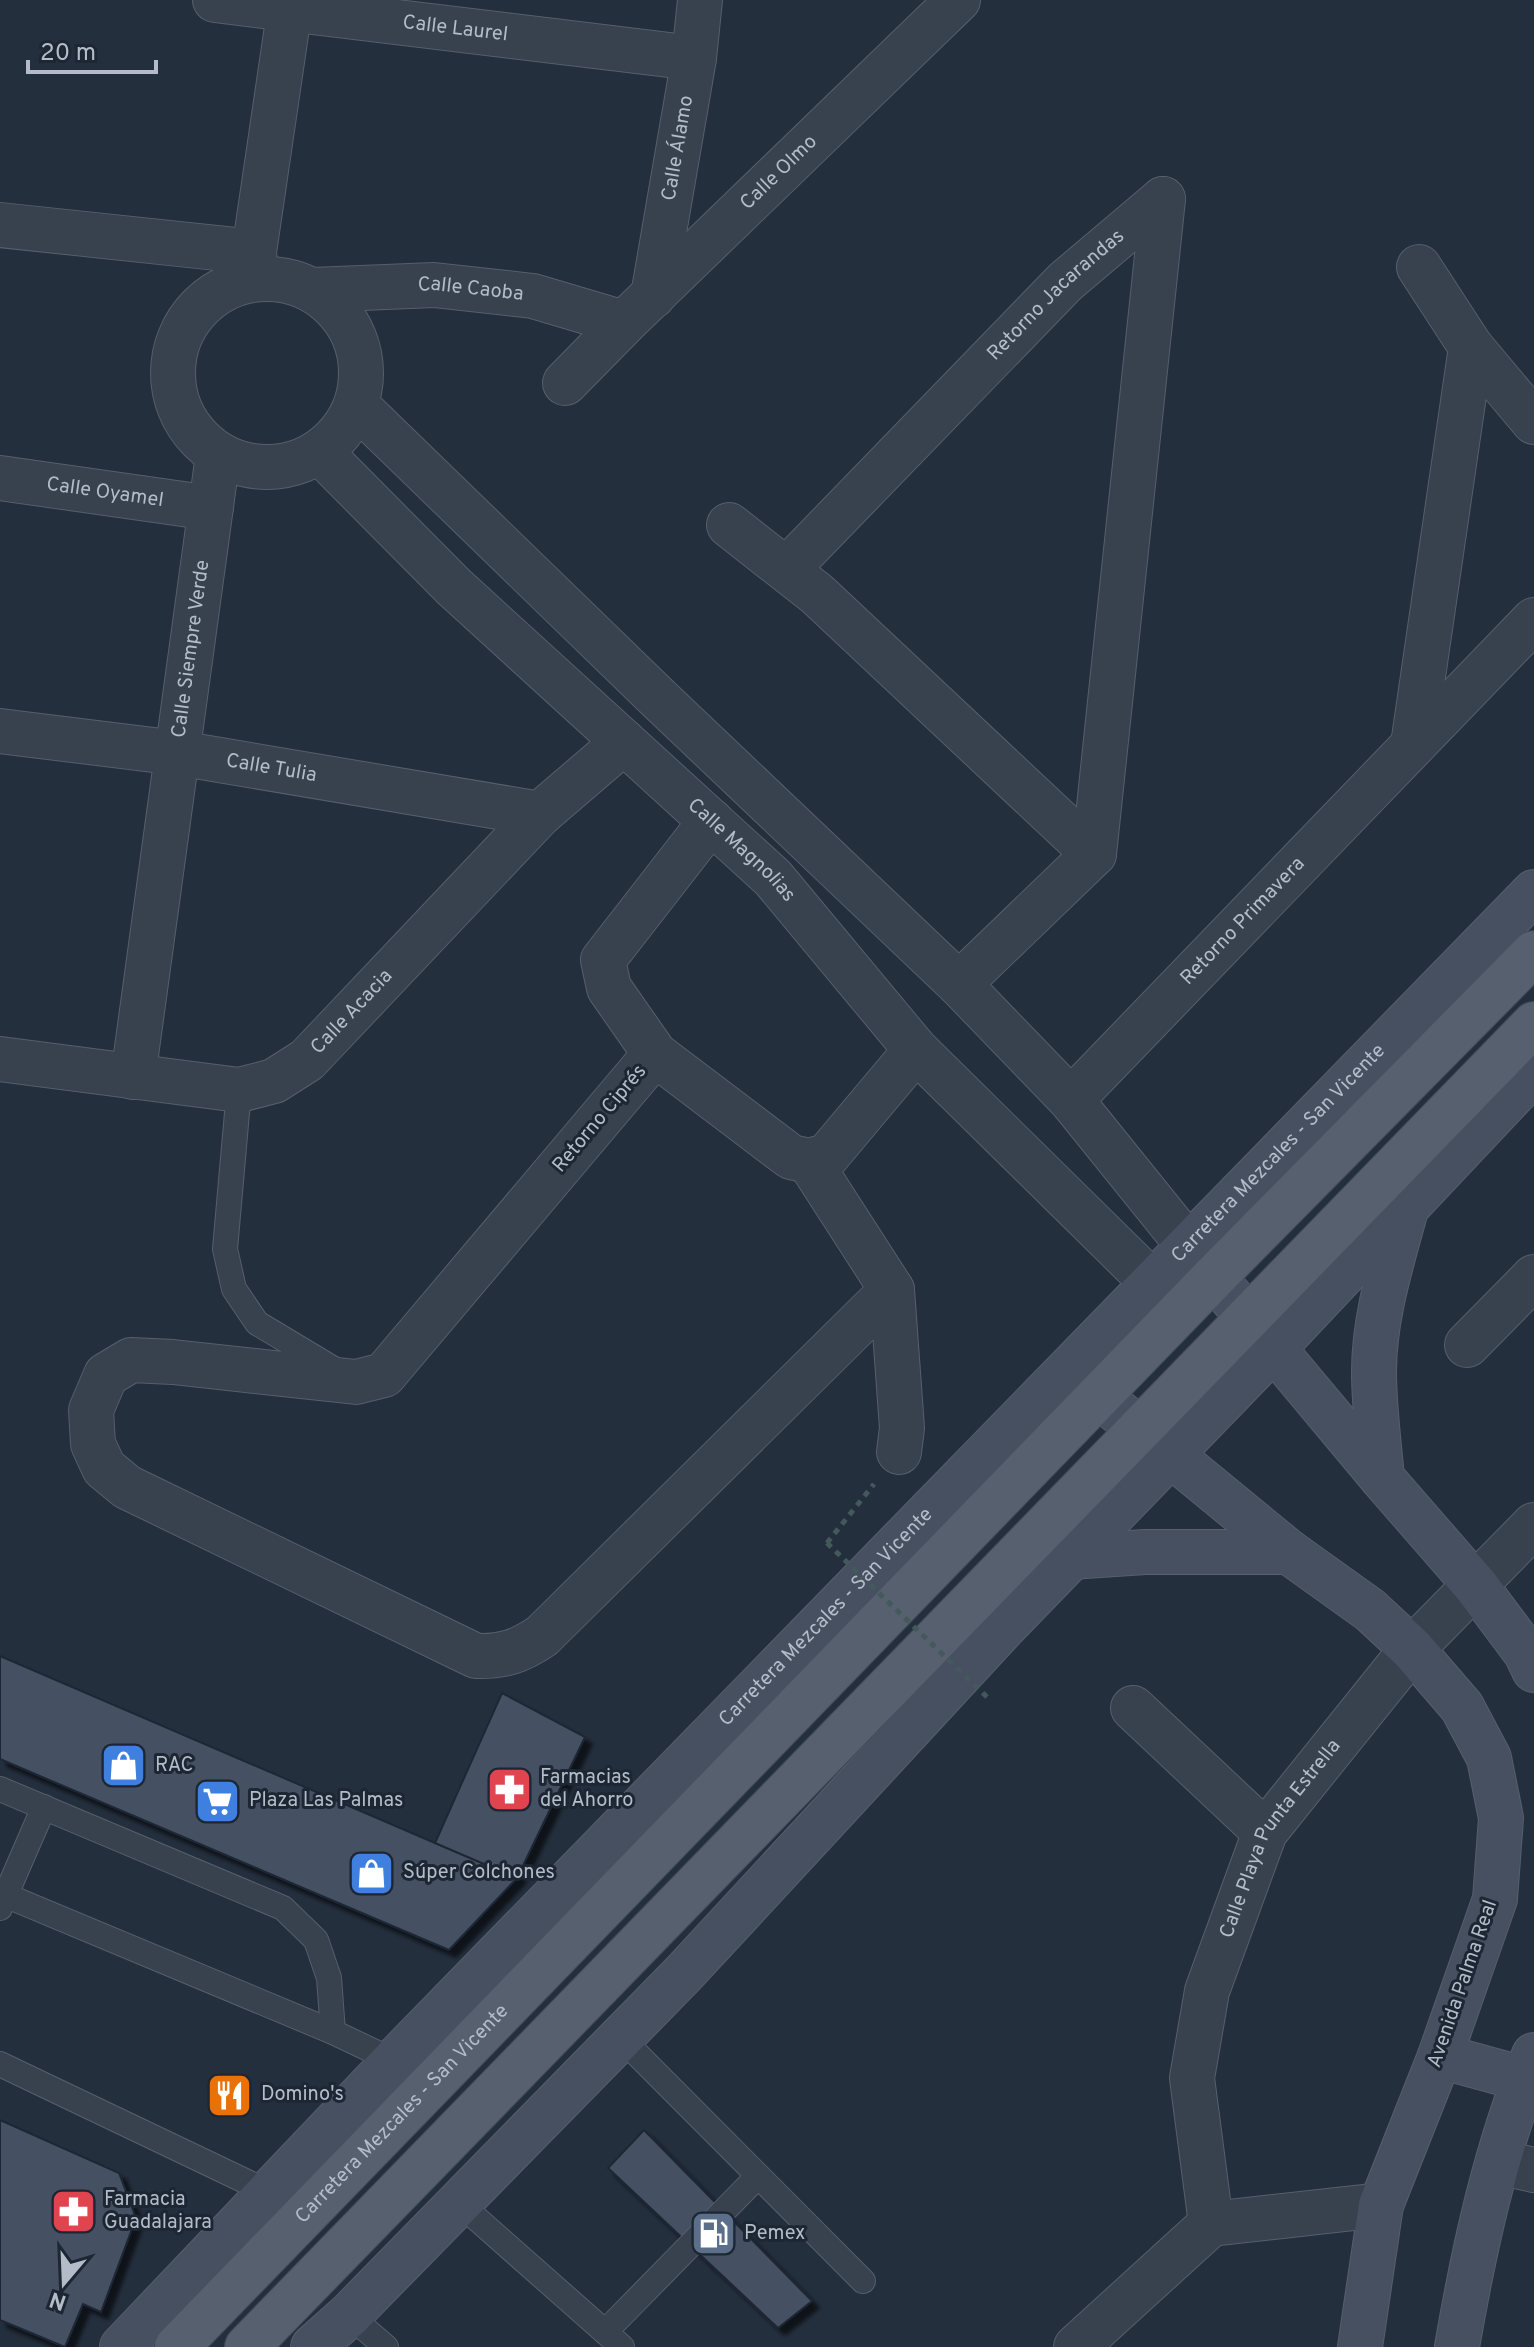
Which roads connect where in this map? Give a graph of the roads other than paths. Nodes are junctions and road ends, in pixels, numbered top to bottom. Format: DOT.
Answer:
graph roads {
  1 [pos="215,0"];
  2 [pos="700,0"];
  3 [pos="290,5"];
  4 [pos="935,8"];
  5 [pos="694,58"];
  6 [pos="0,225"];
  7 [pos="255,266"];
  8 [pos="1419,267"];
  9 [pos="313,290"];
  10 [pos="639,309"];
  11 [pos="1471,347"];
  12 [pos="565,383"];
  13 [pos="357,406"];
  14 [pos="1534,422"];
  15 [pos="320,452"];
  16 [pos="218,455"];
  17 [pos="0,478"];
  18 [pos="211,508"];
  19 [pos="729,525"];
  20 [pos="787,569"];
  21 [pos="1534,620"];
  22 [pos="0,731"];
  23 [pos="624,742"];
  24 [pos="1413,745"];
  25 [pos="178,753"];
  26 [pos="540,814"];
  27 [pos="711,821"];
  28 [pos="812,842"];
  29 [pos="1094,854"];
  30 [pos="773,878"];
  31 [pos="1534,892"];
  32 [pos="1534,953"];
  33 [pos="959,984"];
  34 [pos="1534,1024"];
  35 [pos="916,1050"];
  36 [pos="655,1054"];
  37 [pos="0,1059"];
  38 [pos="1534,1072"];
  39 [pos="133,1077"];
  40 [pos="239,1090"];
  41 [pos="1071,1100"];
  42 [pos="809,1161"];
  43 [pos="1408,1205"];
  44 [pos="1202,1261"];
  45 [pos="1534,1277"];
  46 [pos="892,1290"];
  47 [pos="1168,1298"];
  48 [pos="1262,1332"];
  49 [pos="1467,1345"];
  50 [pos="370,1379"];
  51 [pos="1099,1396"];
  52 [pos="1155,1442"];
  53 [pos="899,1452"];
  54 [pos="1382,1478"];
  55 [pos="1534,1525"];
  56 [pos="1289,1552"];
  57 [pos="1070,1557"];
  58 [pos="1476,1586"];
  59 [pos="1412,1649"];
  60 [pos="1534,1670"];
  61 [pos="1133,1708"];
  62 [pos="0,1789"];
  63 [pos="44,1807"];
  64 [pos="1265,1832"];
  65 [pos="2,1899"];
  66 [pos="333,2032"];
  67 [pos="621,2038"];
  68 [pos="1440,2056"];
  69 [pos="394,2061"];
  70 [pos="0,2064"];
  71 [pos="1529,2067"];
  72 [pos="401,2115"];
  73 [pos="440,2149"];
  74 [pos="1516,2166"];
  75 [pos="758,2176"];
  76 [pos="268,2192"];
  77 [pos="459,2203"];
  78 [pos="1381,2205"];
  79 [pos="1211,2224"];
  80 [pos="863,2281"];
  81 [pos="349,2315"];
  82 [pos="613,2339"];
  83 [pos="122,2347"];
  84 [pos="177,2347"];
  85 [pos="247,2347"];
  86 [pos="313,2347"];
  87 [pos="386,2347"];
  88 [pos="1076,2347"];
  89 [pos="1360,2347"];
  90 [pos="1457,2347"];
  1 -- 3 [label="street, Calle Laurel"];
  2 -- 5 [label="street, Calle Álamo"];
  3 -- 5 [label="street, Calle Laurel"];
  3 -- 7 [label="street"];
  4 -- 10 [label="street, Calle Olmo"];
  5 -- 10 [label="street, Calle Álamo"];
  6 -- 7 [label="street"];
  7 -- 9 [label="street"];
  7 -- 16 [label="street"];
  8 -- 11 [label="street"];
  9 -- 10 [label="street, Calle Caoba"];
  9 -- 13 [label="street"];
  10 -- 12 [label="street, Calle Olmo"];
  11 -- 14 [label="street"];
  11 -- 24 [label="street"];
  13 -- 15 [label="street"];
  13 -- 28 [label="street"];
  15 -- 16 [label="street"];
  15 -- 23 [label="street, Calle Magnolias"];
  16 -- 18 [label="street, Calle Siempre Verde"];
  17 -- 18 [label="street, Calle Oyamel"];
  18 -- 25 [label="street, Calle Siempre Verde"];
  19 -- 20 [label="street"];
  20 -- 29 [label="street"];
  20 -- 29 [label="street, Retorno Jacarandas"];
  21 -- 24 [label="street, Retorno Primavera"];
  22 -- 25 [label="street, Calle Tulia"];
  23 -- 26 [label="street, Calle Acacia"];
  23 -- 27 [label="street, Calle Magnolias"];
  24 -- 41 [label="street, Retorno Primavera"];
  25 -- 26 [label="street, Calle Tulia"];
  25 -- 39 [label="street, Calle Siempre Verde"];
  26 -- 40 [label="street, Calle Acacia"];
  27 -- 30 [label="street, Calle Magnolias"];
  27 -- 36 [label="street"];
  28 -- 30 [label="street"];
  28 -- 33 [label="street"];
  29 -- 33 [label="street"];
  30 -- 35 [label="street, Calle Magnolias"];
  31 -- 44 [label="main road, Carretera Mezcales - San Vicente"];
  32 -- 44 [label="main road, Carretera Mezcales - San Vicente"];
  33 -- 41 [label="street"];
  34 -- 48 [label="main road"];
  35 -- 42 [label="street"];
  35 -- 47 [label="street, Calle Magnolias"];
  36 -- 42 [label="street, Retorno Ciprés"];
  36 -- 50 [label="street, Retorno Ciprés"];
  37 -- 39 [label="street, Calle Acacia"];
  38 -- 43 [label="main road"];
  39 -- 40 [label="street, Calle Acacia"];
  40 -- 50 [label="lane"];
  41 -- 44 [label="street"];
  42 -- 46 [label="street"];
  43 -- 48 [label="main road"];
  43 -- 54 [label="main road"];
  44 -- 47 [label="main road, Carretera Mezcales - San Vicente"];
  44 -- 48 [label="main road"];
  45 -- 49 [label="street"];
  46 -- 50 [label="street"];
  46 -- 53 [label="street"];
  47 -- 51 [label="main road, Carretera Mezcales - San Vicente"];
  47 -- 69 [label="main road, Carretera Mezcales - San Vicente"];
  48 -- 52 [label="main road"];
  48 -- 54 [label="main road"];
  51 -- 52 [label="main road, Avenida Palma Real"];
  51 -- 72 [label="main road, Carretera Mezcales - San Vicente"];
  52 -- 56 [label="main road, Avenida Palma Real"];
  52 -- 57 [label="main road"];
  52 -- 73 [label="main road"];
  54 -- 58 [label="main road"];
  55 -- 58 [label="street, Calle Playa Punta Estrella"];
  56 -- 57 [label="main road"];
  56 -- 59 [label="main road, Avenida Palma Real"];
  57 -- 67 [label="main road"];
  58 -- 59 [label="street, Calle Playa Punta Estrella"];
  58 -- 60 [label="main road"];
  59 -- 64 [label="street, Calle Playa Punta Estrella"];
  59 -- 68 [label="main road, Avenida Palma Real"];
  61 -- 64 [label="street"];
  62 -- 63 [label="lane"];
  63 -- 65 [label="lane"];
  63 -- 66 [label="lane"];
  64 -- 79 [label="street, Calle Playa Punta Estrella"];
  65 -- 66 [label="lane"];
  66 -- 69 [label="lane"];
  67 -- 75 [label="lane"];
  67 -- 77 [label="main road"];
  68 -- 71 [label="main road"];
  68 -- 78 [label="main road, Avenida Palma Real"];
  69 -- 76 [label="main road, Carretera Mezcales - San Vicente"];
  70 -- 76 [label="lane"];
  71 -- 74 [label="main road"];
  72 -- 73 [label="main road"];
  72 -- 84 [label="main road, Carretera Mezcales - San Vicente"];
  73 -- 85 [label="main road"];
  74 -- 90 [label="main road"];
  75 -- 80 [label="lane"];
  75 -- 82 [label="lane"];
  76 -- 83 [label="main road, Carretera Mezcales - San Vicente"];
  77 -- 81 [label="main road"];
  77 -- 82 [label="lane"];
  78 -- 79 [label="street"];
  78 -- 89 [label="main road, Avenida Palma Real"];
  79 -- 88 [label="street"];
  81 -- 86 [label="main road"];
  81 -- 87 [label="lane"];
}
